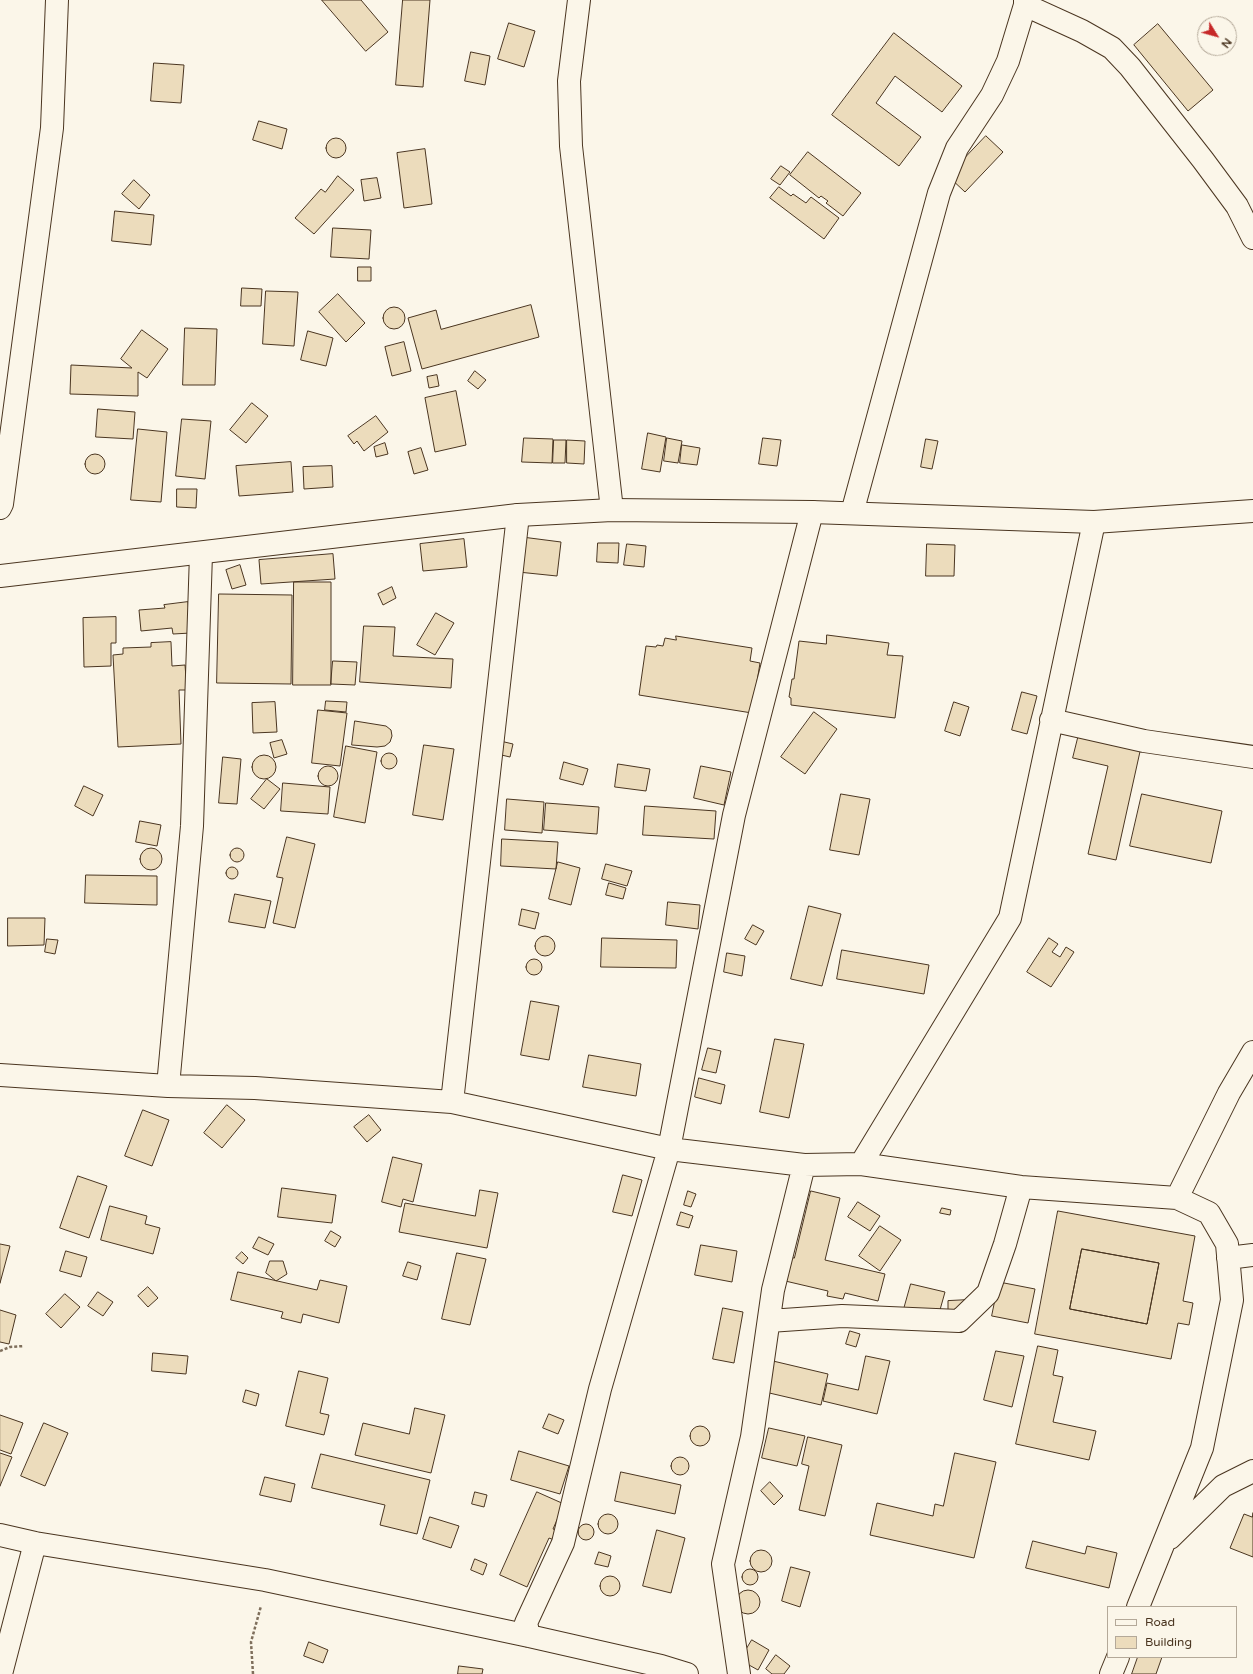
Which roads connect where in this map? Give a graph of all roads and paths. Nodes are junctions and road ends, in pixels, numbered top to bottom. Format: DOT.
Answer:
graph roads {
  1 [pos="57,0"];
  2 [pos="579,0"];
  3 [pos="1025,3"];
  4 [pos="1253,238"];
  5 [pos="0,508"];
  6 [pos="612,510"];
  7 [pos="1253,511"];
  8 [pos="812,512"];
  9 [pos="852,513"];
  10 [pos="518,515"];
  11 [pos="1094,522"];
  12 [pos="201,554"];
  13 [pos="0,576"];
  14 [pos="1052,720"];
  15 [pos="1253,757"];
  16 [pos="1253,1052"];
  17 [pos="0,1075"];
  18 [pos="168,1086"];
  19 [pos="452,1102"];
  20 [pos="669,1149"];
  21 [pos="861,1164"];
  22 [pos="804,1165"];
  23 [pos="1021,1187"];
  24 [pos="1177,1198"];
  25 [pos="1253,1255"];
  26 [pos="1228,1258"];
  27 [pos="768,1321"];
  28 [pos="24,1346"];
  29 [pos="0,1351"];
  30 [pos="1253,1471"];
  31 [pos="0,1535"];
  32 [pos="35,1543"];
  33 [pos="1164,1545"];
  34 [pos="265,1580"];
  35 [pos="1138,1606"];
  36 [pos="529,1636"];
  37 [pos="1118,1658"];
  38 [pos="1,1674"];
  39 [pos="253,1674"];
  40 [pos="688,1674"];
  41 [pos="739,1674"];
  42 [pos="1112,1674"];
  1 -- 5 [label="street"];
  2 -- 6 [label="street"];
  3 -- 4 [label="street"];
  3 -- 9 [label="street"];
  6 -- 8 [label="street"];
  6 -- 10 [label="street"];
  7 -- 11 [label="street"];
  8 -- 9 [label="street"];
  8 -- 20 [label="street"];
  9 -- 11 [label="street"];
  10 -- 12 [label="street"];
  10 -- 19 [label="street"];
  11 -- 14 [label="street"];
  12 -- 13 [label="street"];
  12 -- 18 [label="street"];
  14 -- 15 [label="street"];
  14 -- 21 [label="street"];
  16 -- 24 [label="street"];
  17 -- 18 [label="street"];
  18 -- 19 [label="street"];
  19 -- 20 [label="street"];
  20 -- 22 [label="street"];
  20 -- 36 [label="street"];
  21 -- 22 [label="street"];
  21 -- 23 [label="street"];
  22 -- 27 [label="street"];
  23 -- 24 [label="street"];
  23 -- 27 [label="street"];
  24 -- 26 [label="street"];
  25 -- 26 [label="street"];
  26 -- 33 [label="street"];
  27 -- 41 [label="street"];
  28 -- 29 [label="path"];
  30 -- 33 [label="street"];
  31 -- 32 [label="street"];
  32 -- 34 [label="street"];
  32 -- 38 [label="street"];
  33 -- 35 [label="street"];
  34 -- 36 [label="street"];
  34 -- 39 [label="path"];
  36 -- 40 [label="street"];
  37 -- 42 [label="street"];
}
